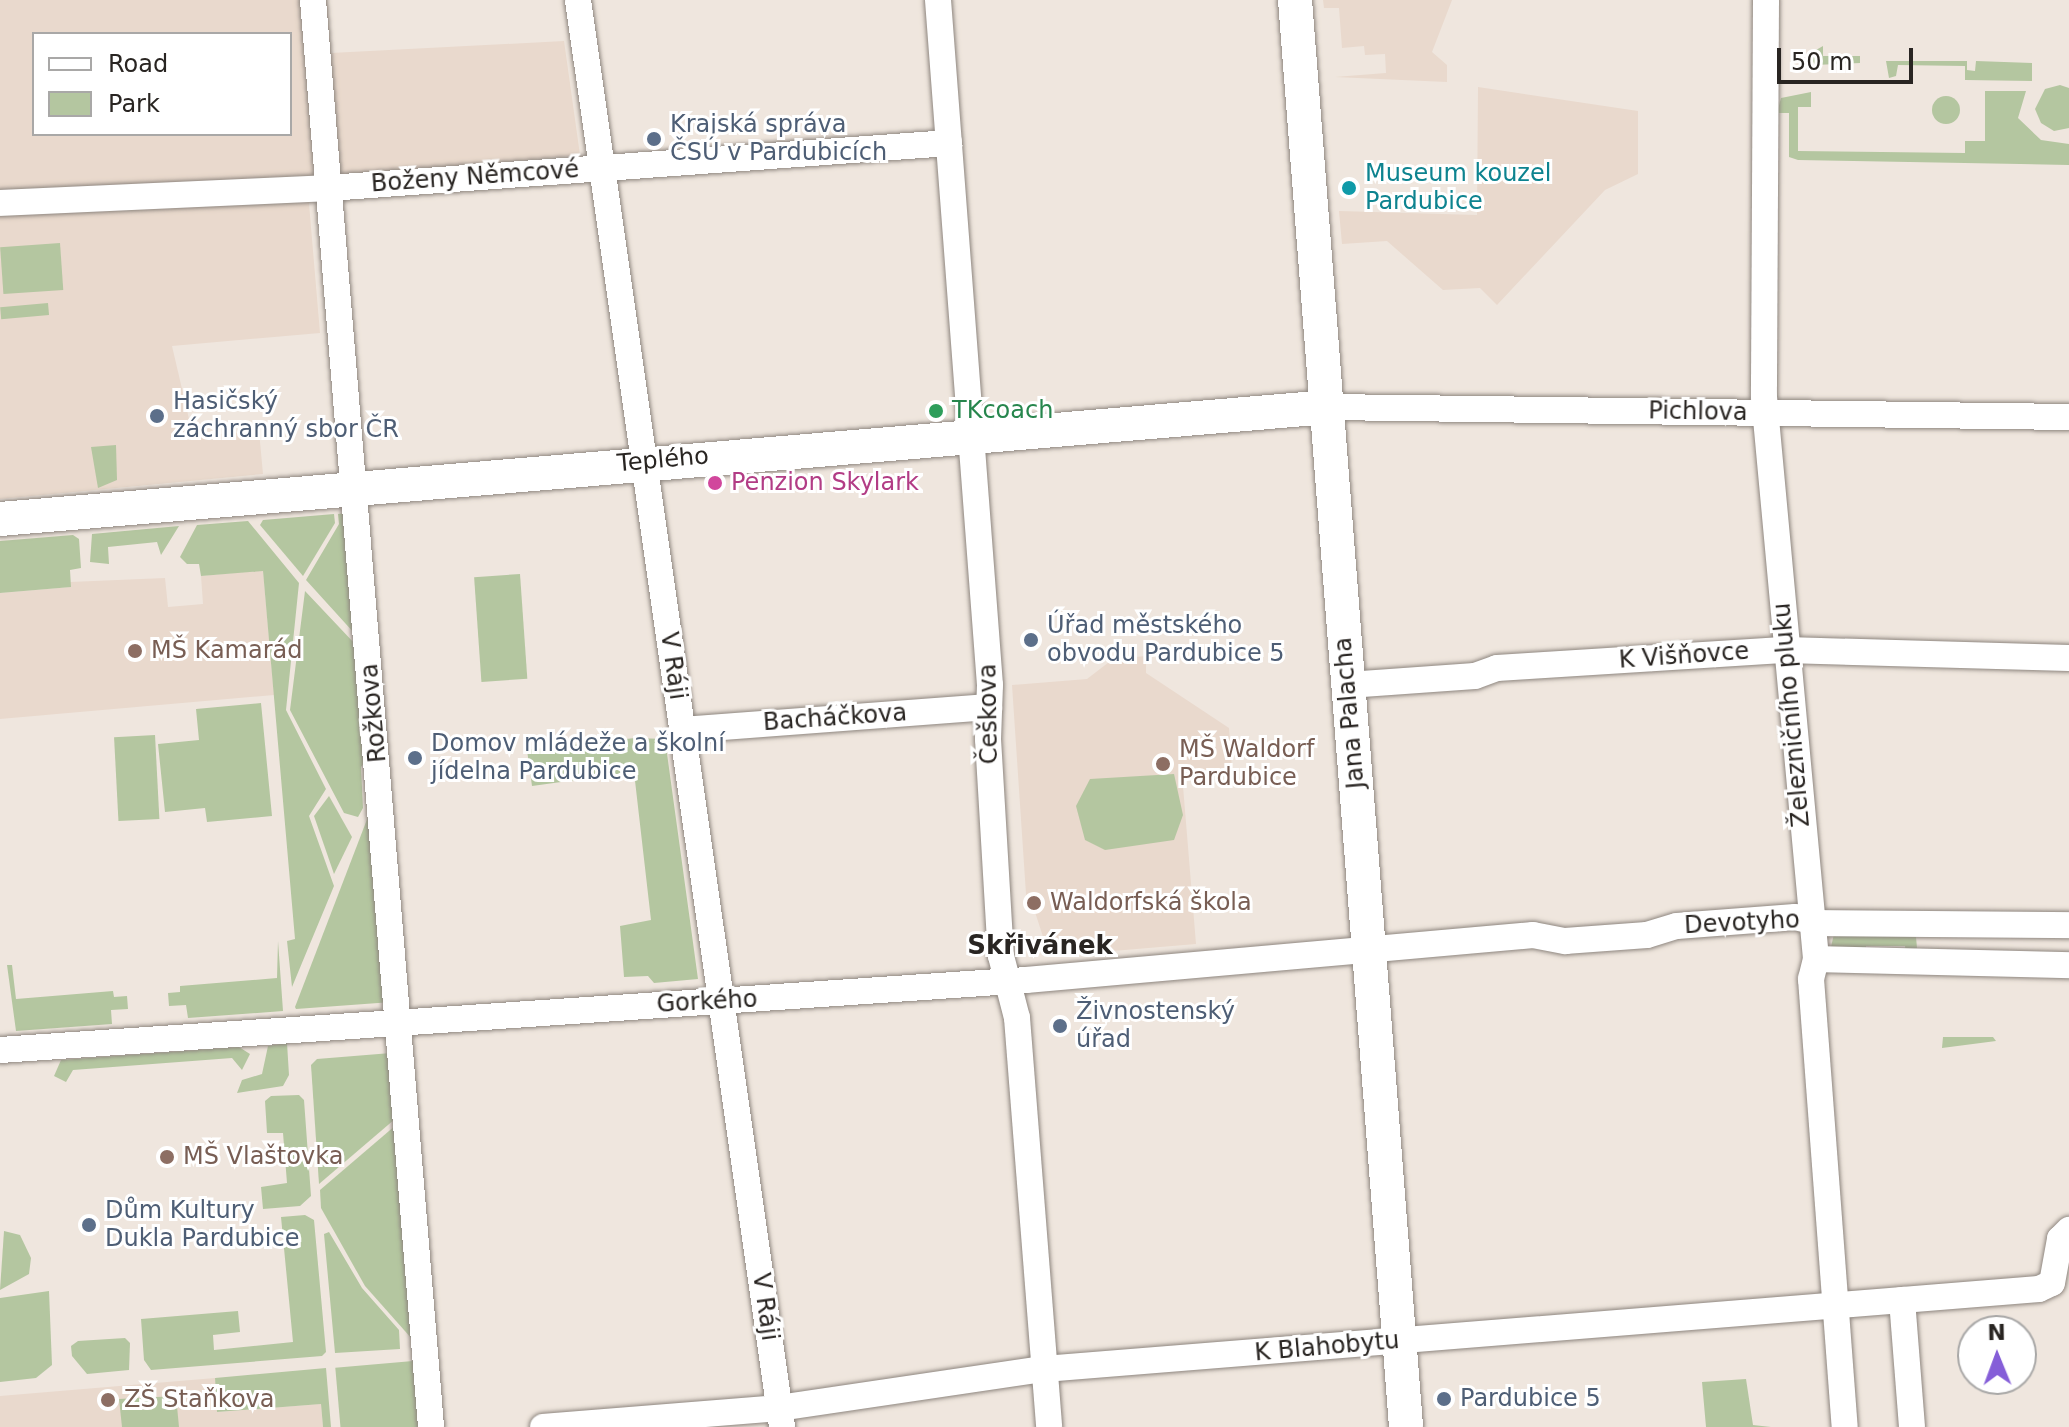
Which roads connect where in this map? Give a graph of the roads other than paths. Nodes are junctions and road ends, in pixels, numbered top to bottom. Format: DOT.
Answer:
graph roads {
  1 [pos="313,0"];
  2 [pos="578,0"];
  3 [pos="938,0"];
  4 [pos="1295,0"];
  5 [pos="1766,0"];
  6 [pos="949,143"];
  7 [pos="602,168"];
  8 [pos="329,188"];
  9 [pos="0,203"];
  10 [pos="1327,407"];
  11 [pos="1765,413"];
  12 [pos="2069,417"];
  13 [pos="973,435"];
  14 [pos="644,462"];
  15 [pos="355,489"];
  16 [pos="0,519"];
  17 [pos="1786,650"];
  18 [pos="2069,658"];
  19 [pos="1348,685"];
  20 [pos="989,707"];
  21 [pos="682,730"];
  22 [pos="1808,913"];
  23 [pos="2069,925"];
  24 [pos="1369,951"];
  25 [pos="1816,959"];
  26 [pos="2069,965"];
  27 [pos="1010,981"];
  28 [pos="720,1001"];
  29 [pos="400,1023"];
  30 [pos="0,1050"];
  31 [pos="44,1051"];
  32 [pos="0,1059"];
  33 [pos="2069,1230"];
  34 [pos="1902,1300"];
  35 [pos="1836,1305"];
  36 [pos="1399,1341"];
  37 [pos="1044,1369"];
  38 [pos="781,1418"];
  39 [pos="1912,1426"];
  40 [pos="431,1427"];
  41 [pos="543,1427"];
  42 [pos="1049,1427"];
  43 [pos="1406,1427"];
  44 [pos="1845,1427"];
  45 [pos="1897,1427"];
  1 -- 8 [label="street, Rožkova"];
  2 -- 7 [label="street, V Ráji"];
  3 -- 6 [label="street, Češkova"];
  4 -- 10 [label="main road, Jana Palacha"];
  5 -- 11 [label="street, Železničního pluku"];
  6 -- 7 [label="street, Boženy Němcové"];
  6 -- 13 [label="street, Češkova"];
  7 -- 8 [label="street, Boženy Němcové"];
  7 -- 14 [label="street, V Ráji"];
  8 -- 9 [label="street, Boženy Němcové"];
  8 -- 15 [label="street, Rožkova"];
  10 -- 11 [label="street, Pichlova"];
  10 -- 13 [label="main road, Teplého"];
  10 -- 19 [label="main road, Jana Palacha"];
  11 -- 12 [label="street, Pichlova"];
  11 -- 17 [label="street, Železničního pluku"];
  13 -- 14 [label="main road, Teplého"];
  13 -- 20 [label="street, Češkova"];
  14 -- 15 [label="main road, Teplého"];
  14 -- 21 [label="street, V Ráji"];
  15 -- 16 [label="main road, Teplého"];
  15 -- 29 [label="street, Rožkova"];
  17 -- 18 [label="street, K Višňovce"];
  17 -- 19 [label="street, K Višňovce"];
  17 -- 22 [label="street, Železničního pluku"];
  19 -- 24 [label="main road, Jana Palacha"];
  20 -- 21 [label="street, Bacháčkova"];
  20 -- 27 [label="street, Češkova"];
  21 -- 28 [label="street, V Ráji"];
  22 -- 23 [label="street, Devotyho"];
  22 -- 24 [label="street, Devotyho"];
  22 -- 25 [label="street, Železničního pluku"];
  24 -- 27 [label="street, Gorkého"];
  24 -- 36 [label="main road, Jana Palacha"];
  25 -- 26 [label="street, Devotyho"];
  25 -- 35 [label="street, Železničního pluku"];
  27 -- 28 [label="street, Gorkého"];
  27 -- 37 [label="street, Češkova"];
  28 -- 29 [label="street, Gorkého"];
  28 -- 38 [label="street, V Ráji"];
  29 -- 31 [label="street, Gorkého"];
  29 -- 40 [label="street, Rožkova"];
  30 -- 31 [label="street, Gorkého"];
  31 -- 32 [label="street, Gorkého"];
  33 -- 34 [label="street, K Blahobytu"];
  34 -- 35 [label="street, K Blahobytu"];
  34 -- 39 [label="street"];
  35 -- 36 [label="street, K Blahobytu"];
  35 -- 44 [label="street, Železničního pluku"];
  36 -- 37 [label="street, K Blahobytu"];
  36 -- 43 [label="main road, Jana Palacha"];
  37 -- 38 [label="street, K Blahobytu"];
  37 -- 42 [label="street, Češkova"];
  38 -- 41 [label="street, K Blahobytu"];
  39 -- 45 [label="street"];
}
